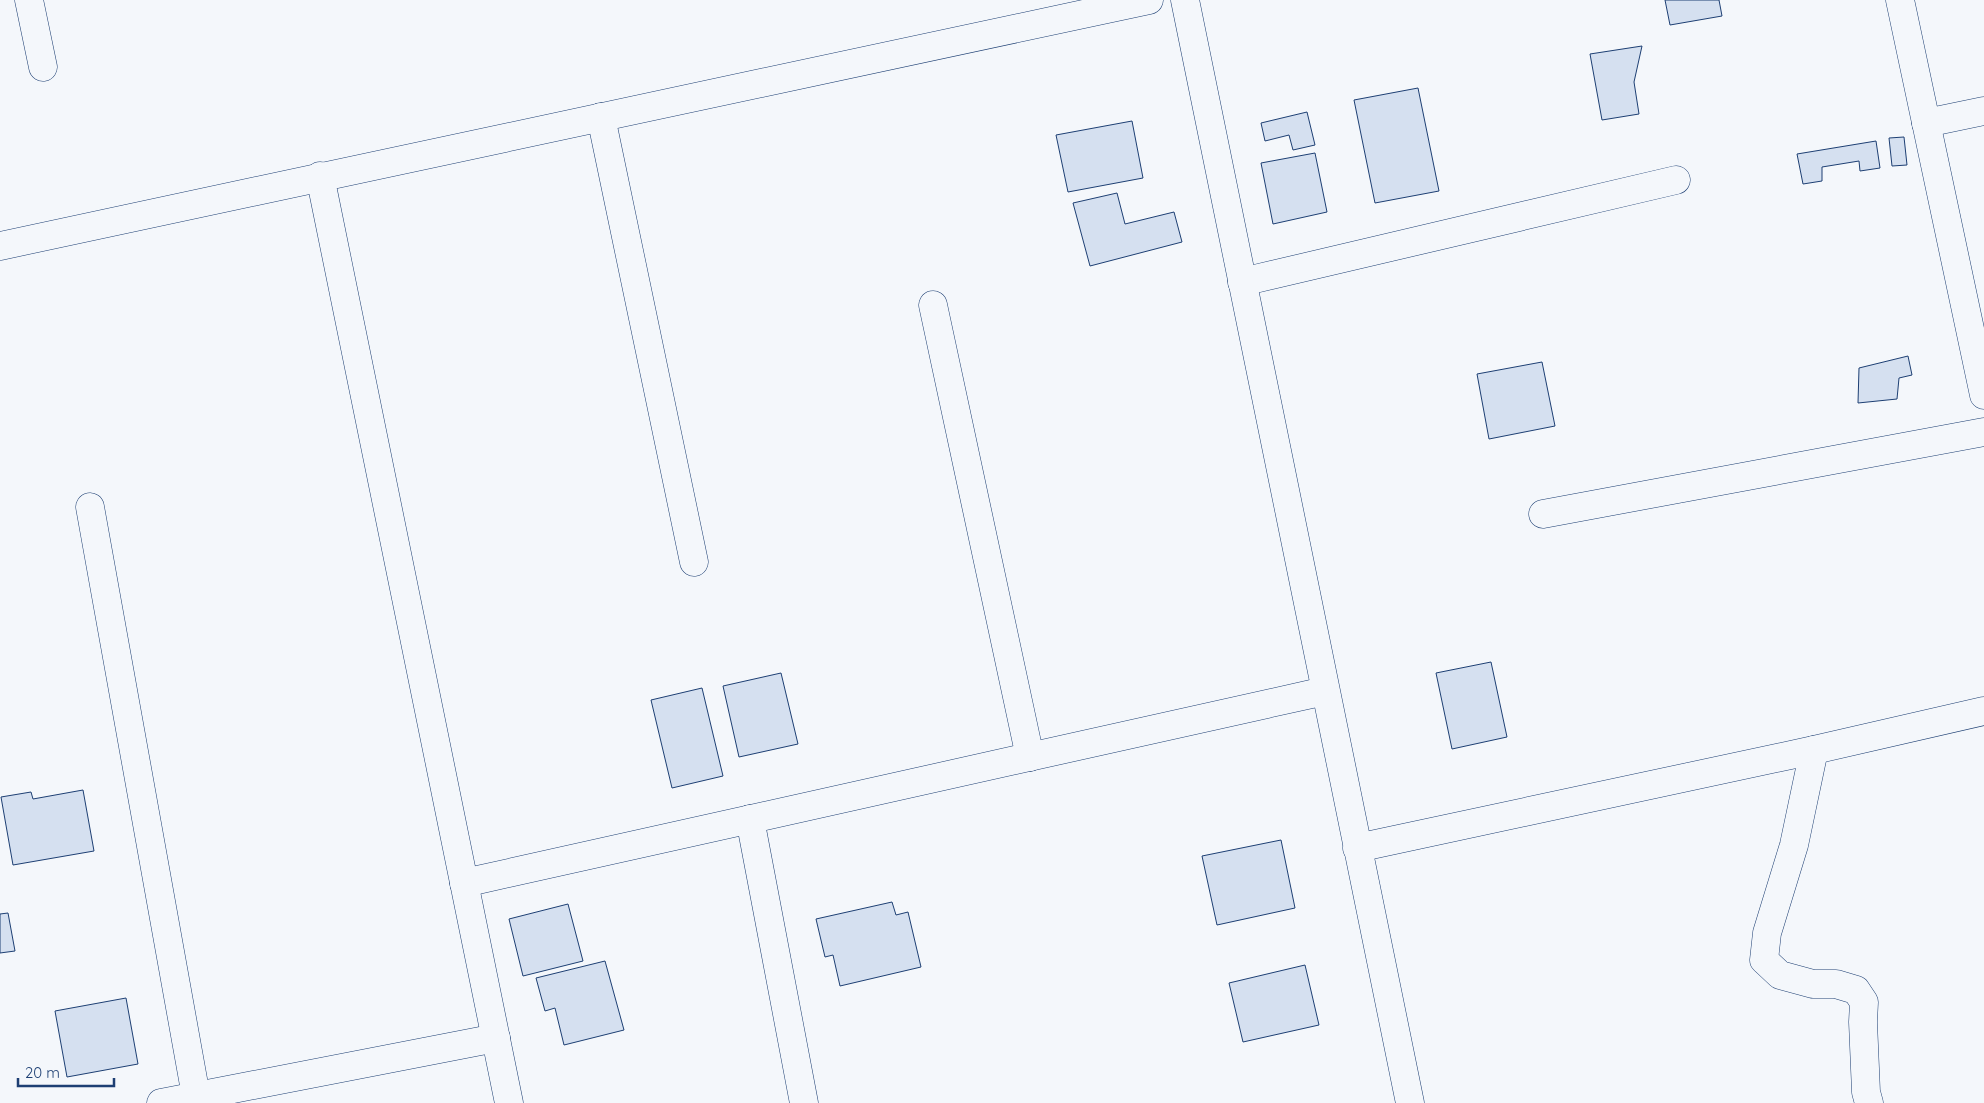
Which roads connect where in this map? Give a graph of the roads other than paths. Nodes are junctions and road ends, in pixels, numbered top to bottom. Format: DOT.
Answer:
graph roads {
  1 [pos="29,0"];
  2 [pos="1149,0"];
  3 [pos="1185,0"];
  4 [pos="1900,0"];
  5 [pos="43,67"];
  6 [pos="1984,111"];
  7 [pos="601,117"];
  8 [pos="1926,123"];
  9 [pos="320,176"];
  10 [pos="1676,180"];
  11 [pos="0,246"];
  12 [pos="1242,282"];
  13 [pos="933,306"];
  14 [pos="1984,395"];
  15 [pos="1984,432"];
  16 [pos="90,507"];
  17 [pos="1543,514"];
  18 [pos="694,562"];
  19 [pos="1325,691"];
  20 [pos="1984,711"];
  21 [pos="1814,750"];
  22 [pos="1030,757"];
  23 [pos="750,819"];
  24 [pos="1357,848"];
  25 [pos="464,883"];
  26 [pos="496,1038"];
  27 [pos="196,1096"];
  28 [pos="161,1103"];
  29 [pos="509,1103"];
  30 [pos="804,1103"];
  31 [pos="1410,1103"];
  32 [pos="1869,1103"];
  1 -- 5 [label="street"];
  2 -- 7 [label="street"];
  3 -- 12 [label="street"];
  4 -- 8 [label="street"];
  6 -- 8 [label="street"];
  7 -- 9 [label="street"];
  7 -- 18 [label="street"];
  8 -- 14 [label="street"];
  9 -- 11 [label="street"];
  9 -- 25 [label="street"];
  10 -- 12 [label="street"];
  12 -- 19 [label="street"];
  13 -- 22 [label="street"];
  15 -- 17 [label="street"];
  16 -- 27 [label="street"];
  19 -- 22 [label="street"];
  19 -- 24 [label="street"];
  20 -- 21 [label="street"];
  21 -- 24 [label="street"];
  21 -- 32 [label="street"];
  22 -- 23 [label="street"];
  23 -- 25 [label="street"];
  23 -- 30 [label="street"];
  24 -- 31 [label="street"];
  25 -- 26 [label="street"];
  26 -- 27 [label="street"];
  26 -- 29 [label="street"];
  27 -- 28 [label="street"];
}
